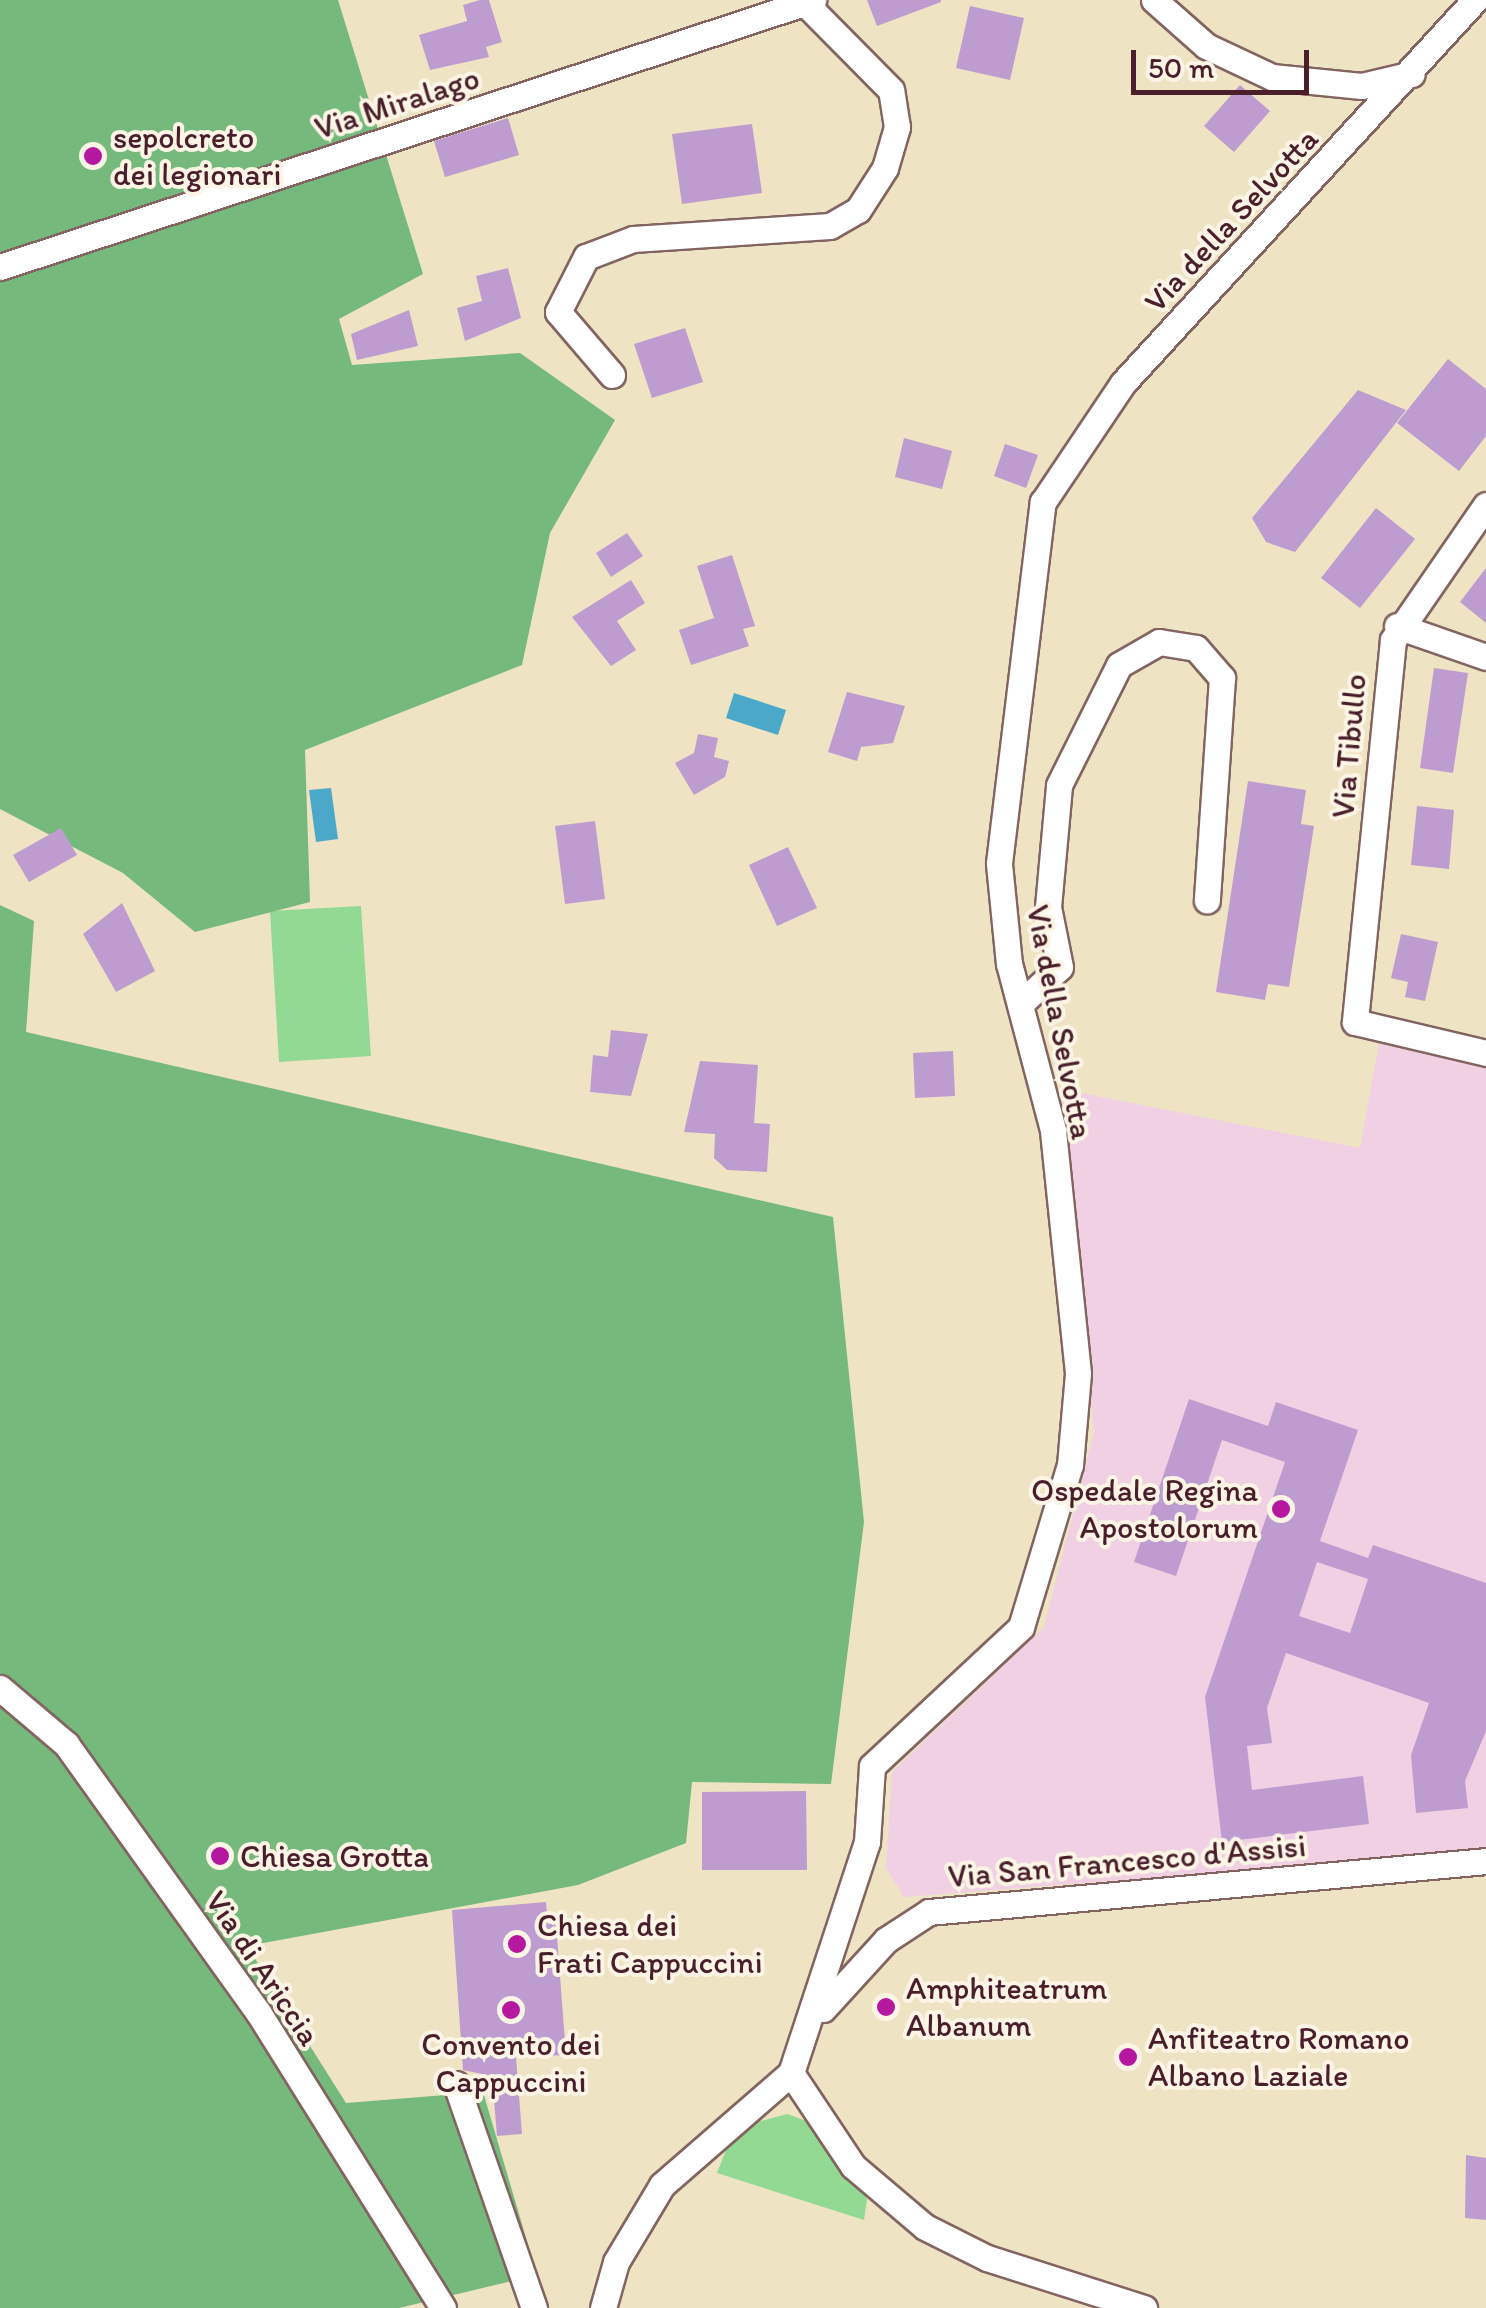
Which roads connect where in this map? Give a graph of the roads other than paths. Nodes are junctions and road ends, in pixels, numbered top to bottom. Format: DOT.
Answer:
graph roads {
  1 [pos="1154,0"];
  2 [pos="1475,0"];
  3 [pos="809,1"];
  4 [pos="1412,74"];
  5 [pos="0,267"];
  6 [pos="612,374"];
  7 [pos="1486,505"];
  8 [pos="1396,626"];
  9 [pos="1486,657"];
  10 [pos="1207,900"];
  11 [pos="1020,1004"];
  12 [pos="1486,1053"];
  13 [pos="0,1688"];
  14 [pos="1486,1860"];
  15 [pos="816,2017"];
  16 [pos="792,2074"];
  17 [pos="456,2084"];
  18 [pos="442,2308"];
  19 [pos="534,2308"];
  20 [pos="603,2308"];
  21 [pos="1144,2308"];
  1 -- 4 [label="street"];
  2 -- 4 [label="street, Via della Selvotta"];
  3 -- 5 [label="street, Via Miralago"];
  3 -- 6 [label="street"];
  4 -- 11 [label="street, Via della Selvotta"];
  7 -- 8 [label="street"];
  8 -- 9 [label="street"];
  8 -- 12 [label="street, Via Tibullo"];
  10 -- 11 [label="street"];
  11 -- 15 [label="street, Via della Selvotta"];
  13 -- 18 [label="street, Via di Ariccia"];
  14 -- 15 [label="street, Via San Francesco d'Assisi"];
  15 -- 16 [label="street, Via della Selvotta"];
  16 -- 20 [label="street"];
  16 -- 21 [label="street"];
  17 -- 19 [label="street"];
}
